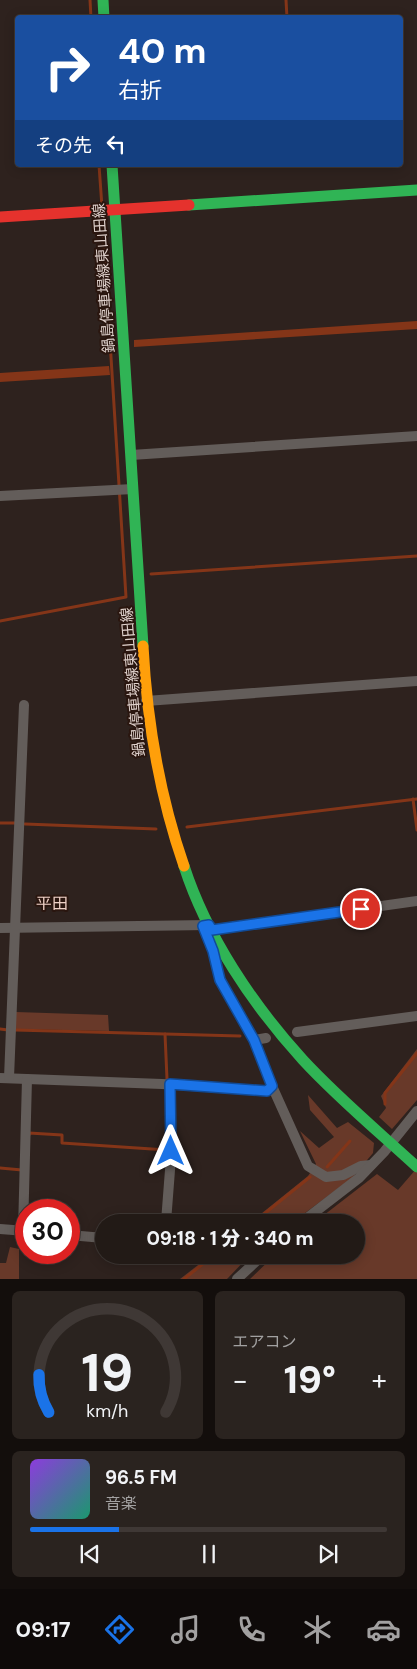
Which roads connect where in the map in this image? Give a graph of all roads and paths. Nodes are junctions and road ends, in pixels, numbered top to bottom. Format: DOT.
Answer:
graph roads {
  1 [pos="103,0"];
  2 [pos="104,15"];
  3 [pos="112,167"];
  4 [pos="417,190"];
  5 [pos="106,210"];
  6 [pos="0,217"];
  7 [pos="417,436"];
  8 [pos="131,455"];
  9 [pos="124,490"];
  10 [pos="0,496"];
  11 [pos="417,681"];
  12 [pos="146,701"];
  13 [pos="24,705"];
  14 [pos="417,901"];
  15 [pos="208,927"];
  16 [pos="0,928"];
  17 [pos="16,929"];
  18 [pos="417,1016"];
  19 [pos="296,1032"];
  20 [pos="266,1038"];
  21 [pos="254,1040"];
  22 [pos="5,1078"];
  23 [pos="27,1079"];
  24 [pos="170,1084"];
  25 [pos="272,1086"];
  26 [pos="417,1111"];
  27 [pos="393,1146"];
  28 [pos="371,1165"];
  29 [pos="417,1168"];
  30 [pos="25,1199"];
  31 [pos="167,1214"];
  32 [pos="312,1214"];
  33 [pos="0,1229"];
  34 [pos="15,1230"];
  35 [pos="80,1236"];
  36 [pos="95,1237"];
  37 [pos="253,1264"];
  38 [pos="237,1279"];
  1 -- 2 [label="main road"];
  3 -- 5 [label="main road, 鍋島停車場線東山田線"];
  4 -- 5 [label="main road"];
  5 -- 6 [label="main road"];
  5 -- 8 [label="main road, 鍋島停車場線東山田線"];
  7 -- 8 [label="street"];
  8 -- 9 [label="main road, 鍋島停車場線東山田線"];
  9 -- 10 [label="street"];
  9 -- 12 [label="main road, 鍋島停車場線東山田線"];
  11 -- 12 [label="street"];
  12 -- 15 [label="main road, 鍋島停車場線東山田線"];
  13 -- 17 [label="street"];
  14 -- 15 [label="street"];
  15 -- 17 [label="street"];
  15 -- 21 [label="street"];
  15 -- 27 [label="main road, 鍋島停車場線東山田線"];
  16 -- 17 [label="street"];
  17 -- 22 [label="street"];
  18 -- 19 [label="street"];
  20 -- 21 [label="street"];
  21 -- 25 [label="street"];
  22 -- 23 [label="street"];
  23 -- 24 [label="street"];
  23 -- 30 [label="street"];
  24 -- 25 [label="street"];
  24 -- 31 [label="street"];
  25 -- 28 [label="street"];
  26 -- 27 [label="street"];
  27 -- 28 [label="street"];
  27 -- 29 [label="main road, 鍋島停車場線東山田線"];
  28 -- 32 [label="street"];
  33 -- 34 [label="street"];
  35 -- 36 [label="street"];
  37 -- 38 [label="street"];
}
